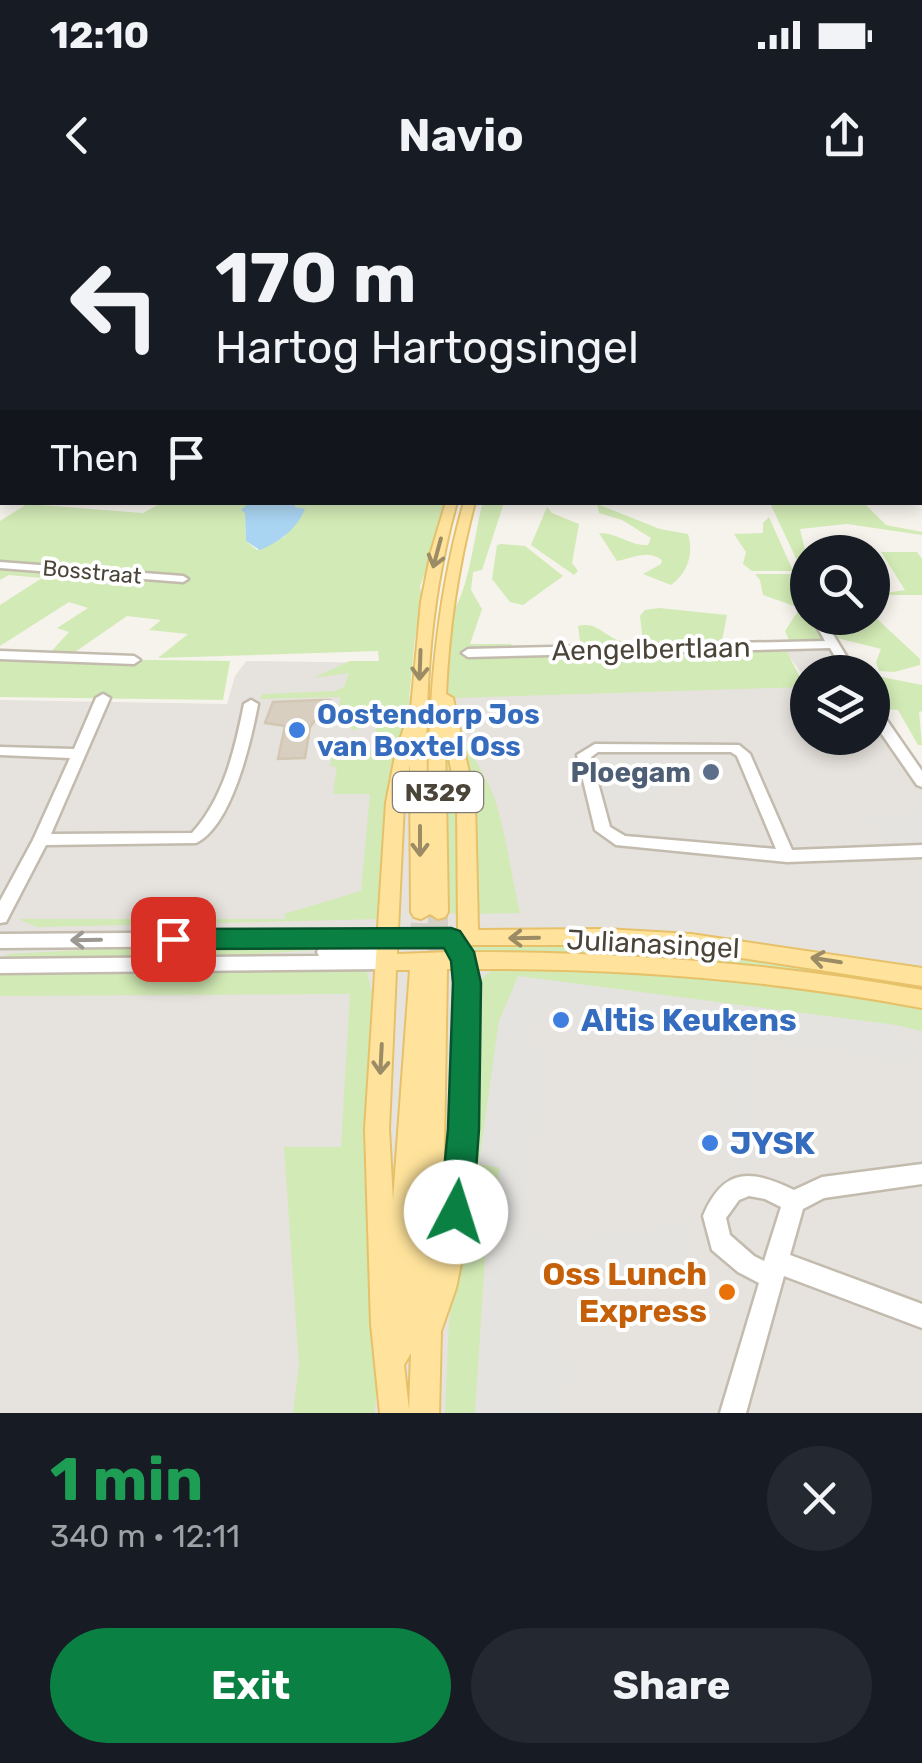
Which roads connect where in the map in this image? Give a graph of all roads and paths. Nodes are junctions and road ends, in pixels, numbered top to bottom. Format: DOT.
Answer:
graph roads {
  1 [pos="451,505"];
  2 [pos="472,505"];
  3 [pos="0,565"];
  4 [pos="183,579"];
  5 [pos="828,635"];
  6 [pos="833,644"];
  7 [pos="468,653"];
  8 [pos="0,655"];
  9 [pos="840,655"];
  10 [pos="134,660"];
  11 [pos="439,673"];
  12 [pos="103,698"];
  13 [pos="251,704"];
  14 [pos="418,708"];
  15 [pos="890,735"];
  16 [pos="0,751"];
  17 [pos="79,754"];
  18 [pos="922,782"];
  19 [pos="41,840"];
  20 [pos="922,851"];
  21 [pos="787,856"];
  22 [pos="4,906"];
  23 [pos="0,938"];
  24 [pos="461,946"];
  25 [pos="387,951"];
  26 [pos="0,966"];
  27 [pos="922,977"];
  28 [pos="922,999"];
  29 [pos="922,1174"];
  30 [pos="794,1202"];
  31 [pos="774,1269"];
  32 [pos="922,1316"];
  33 [pos="426,1341"];
  34 [pos="404,1412"];
  35 [pos="733,1413"];
  1 -- 14 [label="main road, N329, one-way"];
  2 -- 11 [label="main road, N329"];
  3 -- 4 [label="street, Bosstraat"];
  5 -- 6 [label="street"];
  6 -- 7 [label="street, Aengelbertlaan"];
  6 -- 9 [label="street"];
  8 -- 10 [label="street"];
  14 -- 11 [label="main road, N329, one-way"];
  11 -- 24 [label="main road, N329"];
  12 -- 17 [label="street"];
  13 -- 19 [label="street"];
  14 -- 25 [label="main road, N329"];
  15 -- 18 [label="street"];
  16 -- 17 [label="street"];
  17 -- 19 [label="street"];
  19 -- 22 [label="street"];
  20 -- 21 [label="street"];
  21 -- 21 [label="street"];
  22 -- 23 [label="street"];
  25 -- 23 [label="street, one-way"];
  24 -- 25 [label="main road, Julianasingel"];
  27 -- 24 [label="main road, Julianasingel, one-way"];
  24 -- 28 [label="main road, Julianasingel"];
  24 -- 33 [label="main road, N329"];
  25 -- 26 [label="street"];
  25 -- 34 [label="main road, N329, one-way"];
  29 -- 30 [label="street"];
  30 -- 31 [label="street"];
  30 -- 31 [label="street"];
  31 -- 32 [label="street"];
  31 -- 35 [label="street"];
  33 -- 34 [label="main road, N329"];
  33 -- 34 [label="main road, N329"];
}
